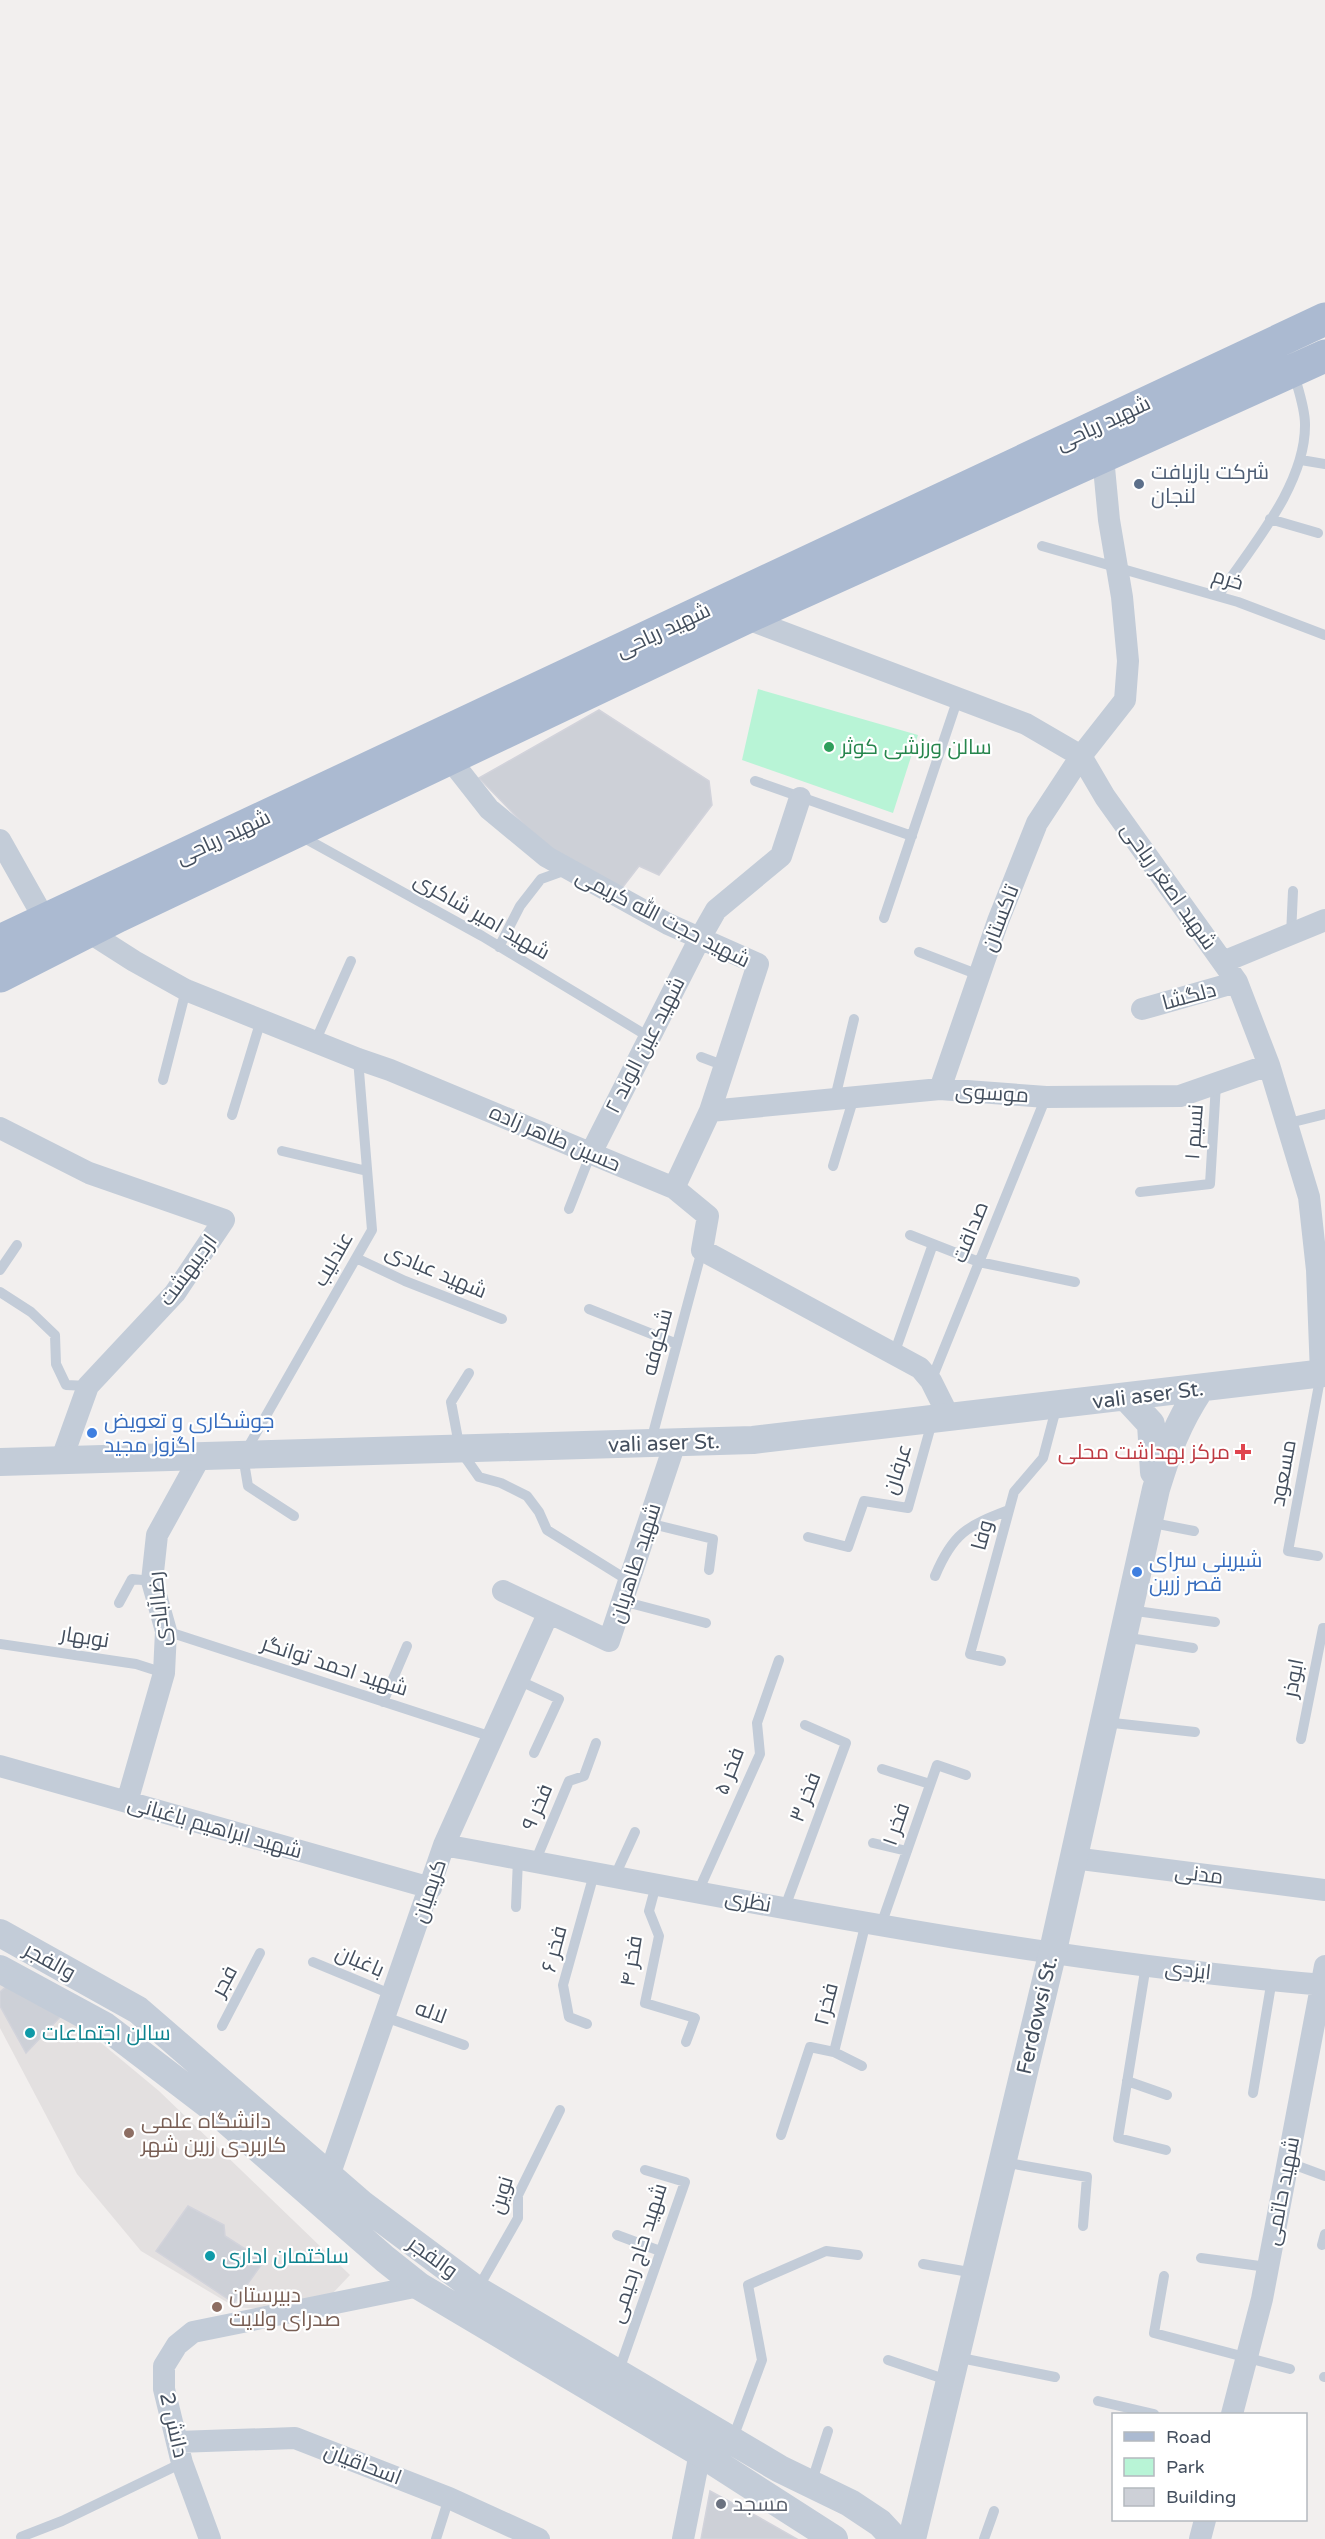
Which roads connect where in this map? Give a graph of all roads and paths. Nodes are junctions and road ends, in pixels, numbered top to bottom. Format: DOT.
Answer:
graph roads {
  1 [pos="1325,319"];
  2 [pos="1325,356"];
  3 [pos="1294,370"];
  4 [pos="1103,457"];
  5 [pos="1301,460"];
  6 [pos="1325,464"];
  7 [pos="1270,519"];
  8 [pos="1318,533"];
  9 [pos="1042,546"];
  10 [pos="1117,566"];
  11 [pos="1218,596"];
  12 [pos="745,618"];
  13 [pos="1325,635"];
  14 [pos="958,699"];
  15 [pos="1081,756"];
  16 [pos="449,759"];
  17 [pos="755,781"];
  18 [pos="800,798"];
  19 [pos="293,832"];
  20 [pos="912,836"];
  21 [pos="0,840"];
  22 [pos="569,869"];
  23 [pos="1293,891"];
  24 [pos="884,918"];
  25 [pos="45,920"];
  26 [pos="1325,920"];
  27 [pos="87,931"];
  28 [pos="1291,935"];
  29 [pos="700,938"];
  30 [pos="0,941"];
  31 [pos="499,947"];
  32 [pos="919,952"];
  33 [pos="351,961"];
  34 [pos="1222,962"];
  35 [pos="979,975"];
  36 [pos="0,976"];
  37 [pos="1237,982"];
  38 [pos="186,990"];
  39 [pos="1142,1008"];
  40 [pos="854,1019"];
  41 [pos="261,1020"];
  42 [pos="650,1037"];
  43 [pos="315,1042"];
  44 [pos="701,1057"];
  45 [pos="358,1059"];
  46 [pos="1269,1065"];
  47 [pos="725,1066"];
  48 [pos="163,1080"];
  49 [pos="1216,1084"];
  50 [pos="940,1089"];
  51 [pos="1046,1097"];
  52 [pos="845,1098"];
  53 [pos="710,1111"];
  54 [pos="1325,1114"];
  55 [pos="232,1115"];
  56 [pos="1285,1124"];
  57 [pos="0,1128"];
  58 [pos="282,1151"];
  59 [pos="591,1153"];
  60 [pos="833,1166"];
  61 [pos="367,1171"];
  62 [pos="675,1188"];
  63 [pos="1140,1192"];
  64 [pos="570,1209"];
  65 [pos="910,1235"];
  66 [pos="933,1244"];
  67 [pos="17,1245"];
  68 [pos="702,1250"];
  69 [pos="356,1258"];
  70 [pos="979,1262"];
  71 [pos="0,1270"];
  72 [pos="1075,1282"];
  73 [pos="0,1292"];
  74 [pos="589,1309"];
  75 [pos="502,1319"];
  76 [pos="677,1344"];
  77 [pos="894,1354"];
  78 [pos="469,1373"];
  79 [pos="1323,1374"];
  80 [pos="931,1381"];
  81 [pos="88,1386"];
  82 [pos="1200,1389"];
  83 [pos="1126,1397"];
  84 [pos="1057,1405"];
  85 [pos="941,1418"];
  86 [pos="663,1444"];
  87 [pos="460,1450"];
  88 [pos="243,1456"];
  89 [pos="200,1458"];
  90 [pos="61,1461"];
  91 [pos="0,1462"];
  92 [pos="1156,1489"];
  93 [pos="1009,1510"];
  94 [pos="294,1516"];
  95 [pos="1148,1522"];
  96 [pos="648,1523"];
  97 [pos="1194,1531"];
  98 [pos="808,1537"];
  99 [pos="1318,1556"];
  100 [pos="709,1569"];
  101 [pos="935,1576"];
  102 [pos="152,1581"];
  103 [pos="503,1591"];
  104 [pos="626,1591"];
  105 [pos="119,1603"];
  106 [pos="548,1614"];
  107 [pos="1215,1622"];
  108 [pos="706,1623"];
  109 [pos="1126,1623"];
  110 [pos="1325,1628"];
  111 [pos="166,1631"];
  112 [pos="0,1644"];
  113 [pos="407,1646"];
  114 [pos="1193,1648"];
  115 [pos="779,1660"];
  116 [pos="1001,1660"];
  117 [pos="164,1673"];
  118 [pos="518,1680"];
  119 [pos="383,1702"];
  120 [pos="1104,1722"];
  121 [pos="805,1725"];
  122 [pos="1195,1732"];
  123 [pos="492,1737"];
  124 [pos="1300,1739"];
  125 [pos="596,1743"];
  126 [pos="534,1753"];
  127 [pos="0,1766"];
  128 [pos="882,1769"];
  129 [pos="966,1775"];
  130 [pos="930,1784"];
  131 [pos="127,1802"];
  132 [pos="635,1832"];
  133 [pos="873,1843"];
  134 [pos="444,1845"];
  135 [pos="907,1851"];
  136 [pos="1073,1858"];
  137 [pos="527,1860"];
  138 [pos="604,1876"];
  139 [pos="656,1885"];
  140 [pos="431,1888"];
  141 [pos="1325,1890"];
  142 [pos="698,1892"];
  143 [pos="516,1907"];
  144 [pos="785,1907"];
  145 [pos="874,1923"];
  146 [pos="0,1933"];
  147 [pos="260,1953"];
  148 [pos="1052,1955"];
  149 [pos="313,1962"];
  150 [pos="1146,1965"];
  151 [pos="0,1969"];
  152 [pos="1323,1978"];
  153 [pos="1272,1979"];
  154 [pos="393,1995"];
  155 [pos="385,2017"];
  156 [pos="587,2024"];
  157 [pos="222,2026"];
  158 [pos="686,2042"];
  159 [pos="464,2045"];
  160 [pos="834,2052"];
  161 [pos="862,2066"];
  162 [pos="1127,2081"];
  163 [pos="1253,2093"];
  164 [pos="1167,2096"];
  165 [pos="560,2110"];
  166 [pos="781,2135"];
  167 [pos="1166,2150"];
  168 [pos="1002,2162"];
  169 [pos="1287,2162"];
  170 [pos="645,2170"];
  171 [pos="329,2176"];
  172 [pos="1325,2176"];
  173 [pos="1083,2226"];
  174 [pos="617,2235"];
  175 [pos="660,2251"];
  176 [pos="858,2255"];
  177 [pos="1201,2258"];
  178 [pos="923,2264"];
  179 [pos="1267,2267"];
  180 [pos="976,2273"];
  181 [pos="1164,2276"];
  182 [pos="420,2286"];
  183 [pos="477,2290"];
  184 [pos="1247,2355"];
  185 [pos="888,2360"];
  186 [pos="953,2369"];
  187 [pos="1290,2369"];
  188 [pos="618,2373"];
  189 [pos="1055,2378"];
  190 [pos="1098,2401"];
  191 [pos="1146,2413"];
  192 [pos="1232,2413"];
  193 [pos="828,2431"];
  194 [pos="731,2441"];
  195 [pos="179,2453"];
  196 [pos="700,2453"];
  197 [pos="811,2485"];
  198 [pos="449,2498"];
  199 [pos="994,2511"];
  200 [pos="1205,2521"];
  201 [pos="22,2539"];
  202 [pos="210,2539"];
  203 [pos="436,2539"];
  204 [pos="539,2539"];
  205 [pos="684,2539"];
  206 [pos="834,2539"];
  207 [pos="895,2539"];
  208 [pos="912,2539"];
  209 [pos="984,2539"];
  210 [pos="1200,2539"];
  1 -- 25 [label="main road, شهید ریاحی"];
  2 -- 3 [label="main road, شهید ریاحی"];
  3 -- 4 [label="main road, شهید ریاحی"];
  3 -- 5 [label="lane"];
  4 -- 10 [label="street, تاکستان"];
  4 -- 12 [label="main road, شهید ریاحی"];
  5 -- 6 [label="lane"];
  5 -- 7 [label="lane"];
  7 -- 8 [label="lane"];
  7 -- 11 [label="lane"];
  9 -- 10 [label="lane, خرم"];
  10 -- 11 [label="lane, خرم"];
  10 -- 15 [label="street, تاکستان"];
  11 -- 13 [label="lane, خرم"];
  12 -- 14 [label="street, شهید اصغر ریاحی"];
  12 -- 16 [label="main road, شهید ریاحی"];
  14 -- 15 [label="street, شهید اصغر ریاحی"];
  14 -- 20 [label="lane"];
  15 -- 34 [label="street, شهید اصغر ریاحی"];
  15 -- 35 [label="street, تاکستان"];
  16 -- 19 [label="main road, شهید ریاحی"];
  16 -- 22 [label="street, شهید حجت الله کریمی"];
  17 -- 18 [label="lane"];
  18 -- 20 [label="lane"];
  18 -- 29 [label="street, شهید عین الوند ۲"];
  19 -- 27 [label="main road, شهید ریاحی"];
  19 -- 31 [label="lane, شهید امیر شاکری"];
  20 -- 24 [label="lane"];
  21 -- 25 [label="street"];
  22 -- 29 [label="street, شهید حجت الله کریمی"];
  22 -- 31 [label="lane"];
  23 -- 28 [label="lane"];
  25 -- 30 [label="main road, شهید ریاحی"];
  26 -- 28 [label="street"];
  27 -- 36 [label="main road, شهید ریاحی"];
  27 -- 38 [label="street, حسین طاهر زاده"];
  28 -- 34 [label="street"];
  29 -- 42 [label="street, شهید عین الوند ۲"];
  29 -- 47 [label="street, شهید حجت الله کریمی"];
  31 -- 42 [label="lane, شهید امیر شاکری"];
  32 -- 35 [label="lane"];
  33 -- 43 [label="lane"];
  34 -- 37 [label="street, شهید اصغر ریاحی"];
  35 -- 50 [label="street, تاکستان"];
  37 -- 39 [label="street, دلگشا"];
  37 -- 46 [label="street, شهید اصغر ریاحی"];
  38 -- 41 [label="street, حسین طاهر زاده"];
  38 -- 48 [label="lane"];
  40 -- 52 [label="lane"];
  41 -- 43 [label="street, حسین طاهر زاده"];
  41 -- 55 [label="lane"];
  42 -- 59 [label="street, شهید عین الوند ۲"];
  43 -- 45 [label="street, حسین طاهر زاده"];
  44 -- 47 [label="lane"];
  45 -- 59 [label="street, حسین طاهر زاده"];
  45 -- 61 [label="lane, عندلیب"];
  46 -- 49 [label="street, موسوی"];
  46 -- 56 [label="street, شهید اصغر ریاحی"];
  47 -- 53 [label="street, شهید حجت الله کریمی"];
  49 -- 51 [label="street, موسوی"];
  49 -- 63 [label="lane, نسیم ۱"];
  50 -- 51 [label="street, موسوی"];
  50 -- 52 [label="street, موسوی"];
  51 -- 70 [label="lane, صداقت"];
  52 -- 53 [label="street, موسوی"];
  52 -- 60 [label="lane"];
  53 -- 62 [label="street, شهید حجت الله کریمی"];
  54 -- 56 [label="lane"];
  56 -- 79 [label="street, شهید اصغر ریاحی"];
  57 -- 81 [label="street, اردیبهشت"];
  58 -- 61 [label="lane"];
  59 -- 62 [label="street, حسین طاهر زاده"];
  59 -- 64 [label="lane"];
  61 -- 69 [label="lane, عندلیب"];
  62 -- 68 [label="street, حسین طاهر زاده"];
  65 -- 66 [label="lane"];
  66 -- 70 [label="lane"];
  66 -- 77 [label="lane"];
  67 -- 71 [label="lane"];
  68 -- 76 [label="lane, شکوفه"];
  68 -- 77 [label="street"];
  69 -- 75 [label="lane, شهید عبادی"];
  69 -- 88 [label="lane, عندلیب"];
  70 -- 72 [label="lane"];
  70 -- 80 [label="lane, صداقت"];
  73 -- 81 [label="lane"];
  74 -- 76 [label="lane"];
  76 -- 86 [label="lane, شکوفه"];
  77 -- 80 [label="street"];
  78 -- 87 [label="lane"];
  79 -- 82 [label="street, vali aser St."];
  79 -- 99 [label="lane, مسعود"];
  80 -- 85 [label="street"];
  81 -- 90 [label="street, اردیبهشت"];
  82 -- 83 [label="street, vali aser St."];
  82 -- 92 [label="street, Ferdowsi St."];
  83 -- 84 [label="street, vali aser St."];
  83 -- 92 [label="street, Ferdowsi St."];
  84 -- 85 [label="street, vali aser St."];
  84 -- 93 [label="lane, وفا"];
  85 -- 86 [label="street, vali aser St."];
  85 -- 98 [label="lane, عرفان"];
  86 -- 87 [label="street, vali aser St."];
  86 -- 96 [label="street, شهید طاهریان"];
  87 -- 88 [label="street, vali aser St."];
  87 -- 104 [label="lane"];
  88 -- 89 [label="street, vali aser St."];
  88 -- 94 [label="lane"];
  89 -- 90 [label="street, vali aser St."];
  89 -- 102 [label="street, رضاآبادی"];
  90 -- 91 [label="street, vali aser St."];
  92 -- 95 [label="street, Ferdowsi St."];
  93 -- 101 [label="lane"];
  93 -- 116 [label="lane, وفا"];
  95 -- 97 [label="lane"];
  95 -- 109 [label="street, Ferdowsi St."];
  96 -- 100 [label="lane"];
  96 -- 104 [label="street, شهید طاهریان"];
  102 -- 105 [label="lane"];
  102 -- 111 [label="street, رضاآبادی"];
  103 -- 106 [label="street, شهید طاهریان"];
  104 -- 106 [label="street, شهید طاهریان"];
  104 -- 108 [label="lane"];
  106 -- 118 [label="street, کریمیان"];
  107 -- 109 [label="lane"];
  109 -- 114 [label="lane"];
  109 -- 120 [label="street, Ferdowsi St."];
  110 -- 124 [label="lane, ابوذر"];
  111 -- 117 [label="street, رضاآبادی"];
  111 -- 119 [label="lane, شهید احمد توانگر"];
  112 -- 117 [label="lane, نوبهار"];
  113 -- 119 [label="lane"];
  115 -- 142 [label="lane, فخر ۵"];
  117 -- 131 [label="street, رضاآبادی"];
  118 -- 123 [label="street, کریمیان"];
  118 -- 126 [label="lane"];
  119 -- 123 [label="lane, شهید احمد توانگر"];
  120 -- 122 [label="lane"];
  120 -- 136 [label="street, Ferdowsi St."];
  121 -- 144 [label="lane, فخر ۳"];
  123 -- 134 [label="street, کریمیان"];
  125 -- 137 [label="lane, فخر ۹"];
  127 -- 131 [label="street, شهید ابراهیم باغبانی"];
  128 -- 130 [label="lane"];
  129 -- 130 [label="lane, فخر ۱"];
  130 -- 135 [label="lane, فخر ۱"];
  131 -- 140 [label="street, شهید ابراهیم باغبانی"];
  132 -- 138 [label="lane"];
  133 -- 135 [label="lane"];
  134 -- 137 [label="street, نظری"];
  134 -- 140 [label="street, کریمیان"];
  135 -- 145 [label="lane, فخر ۱"];
  136 -- 141 [label="street, مدنی"];
  136 -- 148 [label="street, Ferdowsi St."];
  137 -- 138 [label="street, نظری"];
  137 -- 143 [label="lane"];
  138 -- 139 [label="street, نظری"];
  138 -- 156 [label="lane, فخر ۶"];
  139 -- 142 [label="street, نظری"];
  139 -- 158 [label="lane, فخر ۴"];
  140 -- 154 [label="street, کریمیان"];
  142 -- 144 [label="street, نظری"];
  144 -- 145 [label="street, نظری"];
  145 -- 148 [label="street, نظری"];
  145 -- 160 [label="lane, فخر۲"];
  146 -- 171 [label="street, والفجر"];
  147 -- 157 [label="lane, فجر"];
  148 -- 150 [label="street, ایزدی"];
  148 -- 168 [label="street, Ferdowsi St."];
  149 -- 154 [label="lane, باغبان"];
  150 -- 153 [label="street, ایزدی"];
  150 -- 162 [label="lane"];
  151 -- 182 [label="street, والفجر"];
  152 -- 153 [label="street, ایزدی"];
  152 -- 169 [label="street, شهید حاتمی"];
  153 -- 163 [label="lane"];
  154 -- 155 [label="street, کریمیان"];
  155 -- 159 [label="lane, لاله"];
  155 -- 171 [label="street, کریمیان"];
  160 -- 161 [label="lane"];
  160 -- 166 [label="lane, فخر۲"];
  162 -- 164 [label="lane"];
  162 -- 167 [label="lane"];
  165 -- 183 [label="lane, نوین"];
  168 -- 173 [label="lane"];
  168 -- 180 [label="street, Ferdowsi St."];
  169 -- 172 [label="lane"];
  169 -- 179 [label="street, شهید حاتمی"];
  170 -- 175 [label="lane, شهید حاج رحیمی"];
  171 -- 183 [label="street, والفجر"];
  174 -- 175 [label="lane"];
  175 -- 188 [label="lane, شهید حاج رحیمی"];
  176 -- 194 [label="lane"];
  177 -- 179 [label="lane"];
  178 -- 180 [label="lane"];
  179 -- 184 [label="street, شهید حاتمی"];
  180 -- 186 [label="street, Ferdowsi St."];
  181 -- 184 [label="lane"];
  182 -- 195 [label="street, دانش 2"];
  182 -- 196 [label="street, والفجر"];
  183 -- 188 [label="street, والفجر"];
  184 -- 187 [label="lane"];
  184 -- 192 [label="street, شهید حاتمی"];
  185 -- 186 [label="lane"];
  186 -- 189 [label="lane"];
  186 -- 208 [label="street, Ferdowsi St."];
  188 -- 194 [label="street, والفجر"];
  190 -- 191 [label="lane"];
  193 -- 197 [label="lane"];
  194 -- 197 [label="street, والفجر"];
  195 -- 198 [label="street, اسحاقیان"];
  195 -- 201 [label="lane"];
  195 -- 202 [label="street, دانش 2"];
  196 -- 205 [label="street"];
  196 -- 206 [label="street, والفجر"];
  197 -- 207 [label="street, والفجر"];
  198 -- 203 [label="lane"];
  198 -- 204 [label="street, اسحاقیان"];
  199 -- 209 [label="lane"];
  200 -- 210 [label="street"];
}
